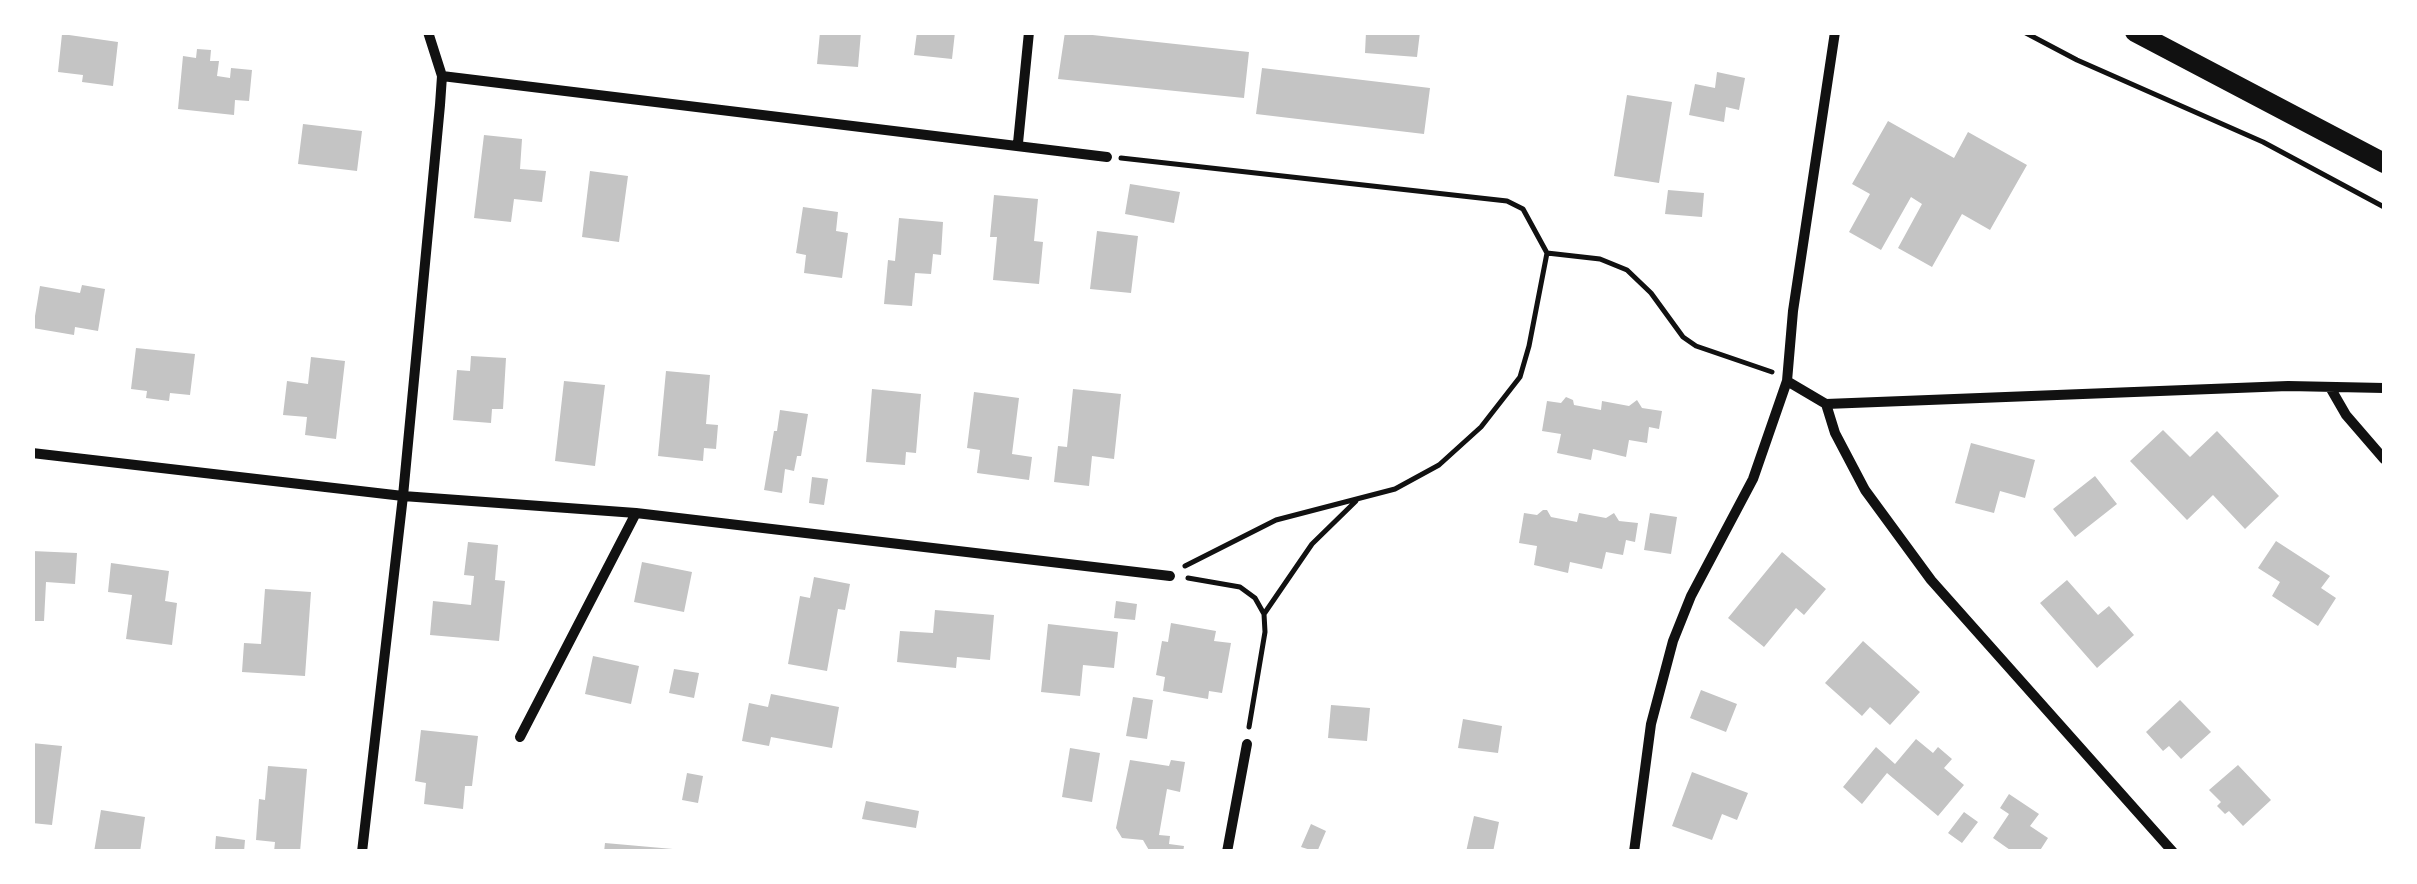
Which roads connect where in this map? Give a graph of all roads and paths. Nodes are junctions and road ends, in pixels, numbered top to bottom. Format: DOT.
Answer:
graph roads {
  1 [pos="428,32"];
  2 [pos="1029,32"];
  3 [pos="1835,32"];
  4 [pos="2024,32"];
  5 [pos="2135,32"];
  6 [pos="442,76"];
  7 [pos="1018,144"];
  8 [pos="1107,157"];
  9 [pos="2384,163"];
  10 [pos="2384,207"];
  11 [pos="1547,253"];
  12 [pos="1788,381"];
  13 [pos="2384,388"];
  14 [pos="2331,389"];
  15 [pos="1826,404"];
  16 [pos="32,453"];
  17 [pos="2384,460"];
  18 [pos="403,496"];
  19 [pos="1359,498"];
  20 [pos="636,514"];
  21 [pos="1170,576"];
  22 [pos="1264,614"];
  23 [pos="520,737"];
  24 [pos="1246,744"];
  25 [pos="362,852"];
  26 [pos="1228,852"];
  27 [pos="1634,852"];
  28 [pos="2172,852"];
  1 -- 6 [label="street"];
  2 -- 7 [label="street"];
  3 -- 12 [label="street"];
  4 -- 10 [label="path"];
  5 -- 9 [label="main road"];
  6 -- 7 [label="street"];
  6 -- 18 [label="street"];
  7 -- 8 [label="street"];
  8 -- 11 [label="path"];
  11 -- 12 [label="path"];
  11 -- 19 [label="path"];
  12 -- 15 [label="street"];
  12 -- 27 [label="street"];
  13 -- 14 [label="street"];
  14 -- 15 [label="street"];
  14 -- 17 [label="street"];
  15 -- 28 [label="street"];
  16 -- 18 [label="street"];
  18 -- 20 [label="street"];
  18 -- 25 [label="street"];
  19 -- 21 [label="path"];
  19 -- 22 [label="path"];
  20 -- 21 [label="street"];
  20 -- 23 [label="street"];
  21 -- 22 [label="path"];
  22 -- 24 [label="path"];
  24 -- 26 [label="street"];
}
